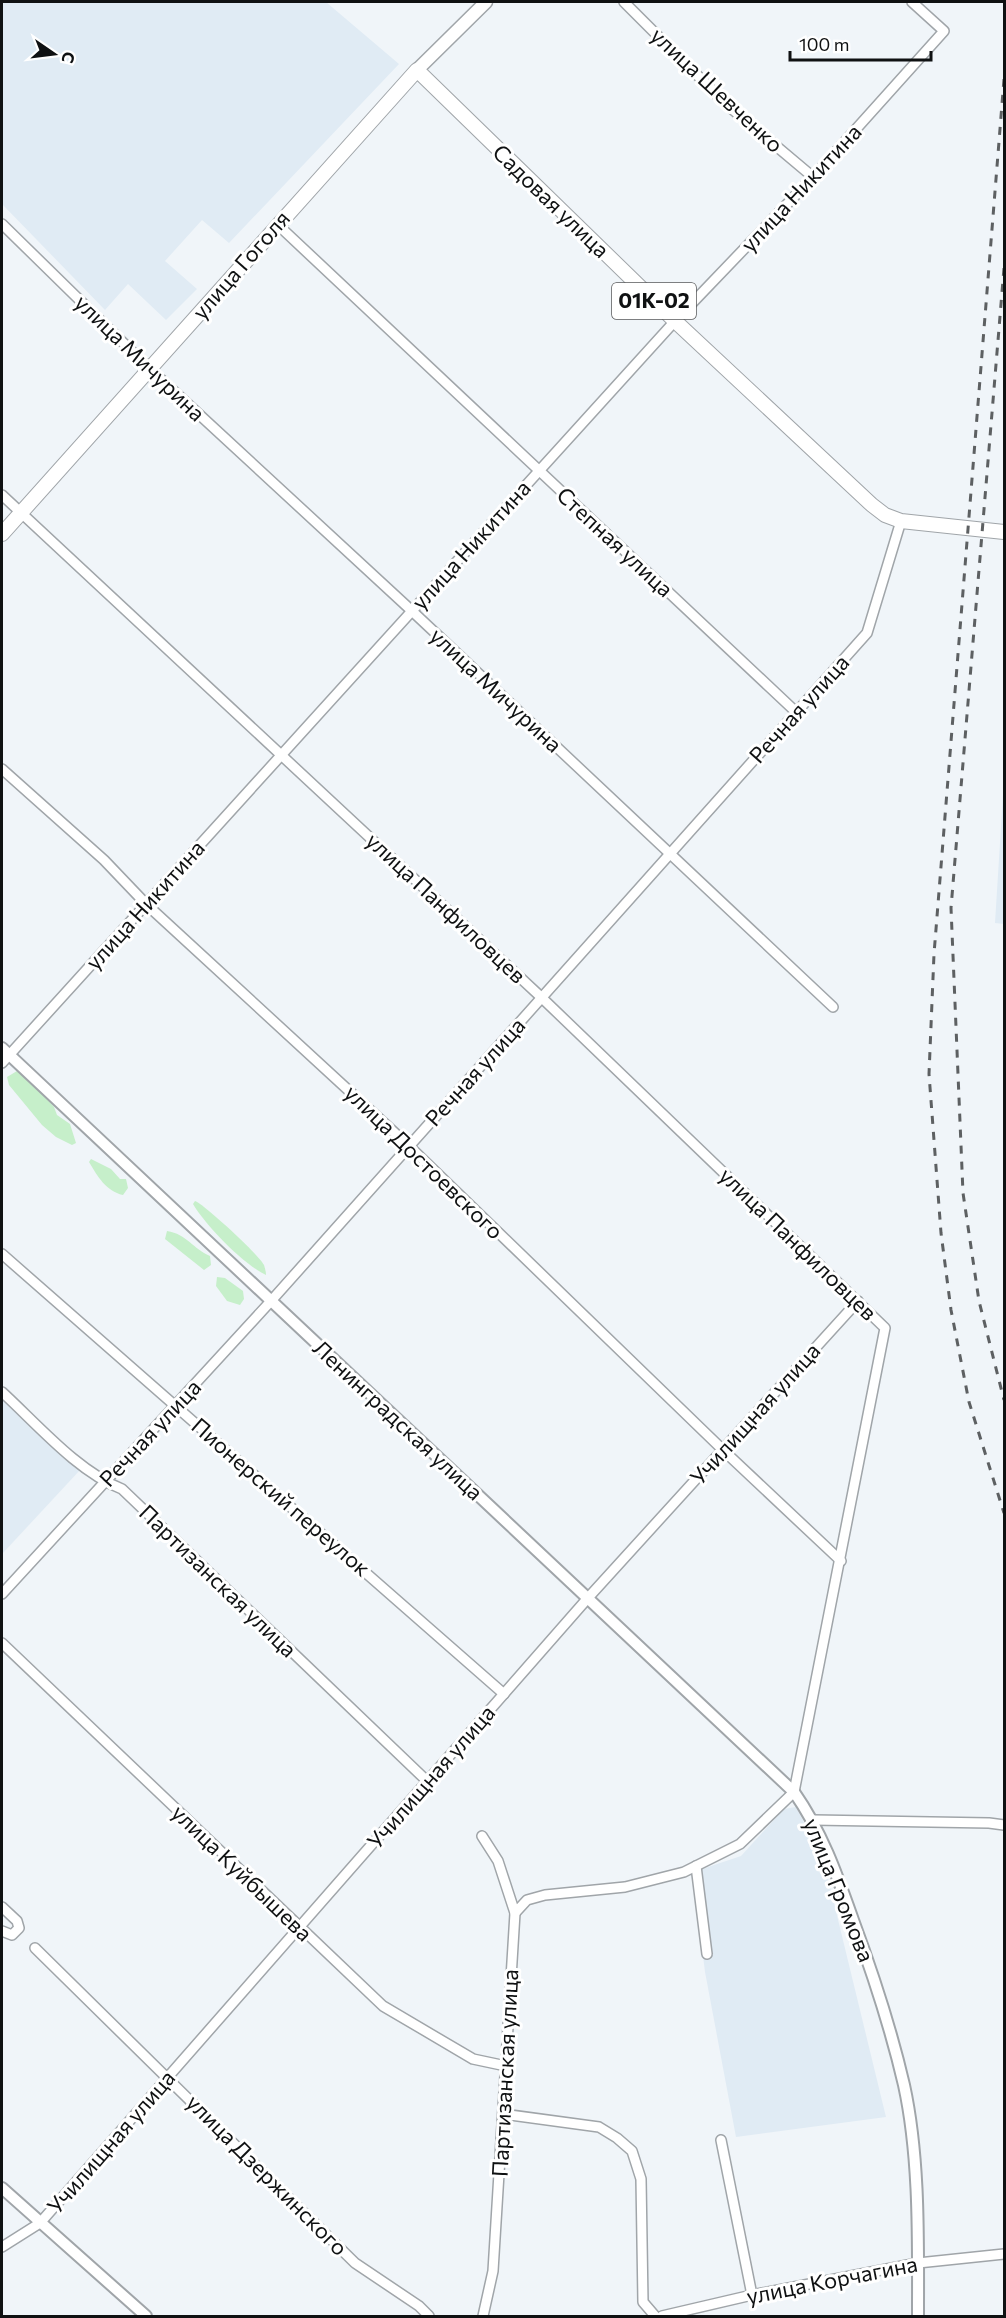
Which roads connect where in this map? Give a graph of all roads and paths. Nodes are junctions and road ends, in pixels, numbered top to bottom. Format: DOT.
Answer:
graph roads {
  1 [pos="486,2"];
  2 [pos="624,2"];
  3 [pos="912,2"];
  4 [pos="417,70"];
  5 [pos="813,177"];
  6 [pos="2,224"];
  7 [pos="277,224"];
  8 [pos="675,321"];
  9 [pos="151,370"];
  10 [pos="539,471"];
  11 [pos="2,495"];
  12 [pos="21,513"];
  13 [pos="901,521"];
  14 [pos="1005,532"];
  15 [pos="2,534"];
  16 [pos="412,611"];
  17 [pos="796,712"];
  18 [pos="281,755"];
  19 [pos="2,769"];
  20 [pos="669,853"];
  21 [pos="146,904"];
  22 [pos="541,997"];
  23 [pos="833,1007"];
  24 [pos="4,1055"];
  25 [pos="409,1146"];
  26 [pos="2,1254"];
  27 [pos="272,1301"];
  28 [pos="858,1301"];
  29 [pos="885,1328"];
  30 [pos="2,1392"];
  31 [pos="176,1404"];
  32 [pos="723,1450"];
  33 [pos="104,1482"];
  34 [pos="841,1561"];
  35 [pos="2,1594"];
  36 [pos="587,1599"];
  37 [pos="2,1643"];
  38 [pos="504,1694"];
  39 [pos="427,1781"];
  40 [pos="794,1792"];
  41 [pos="814,1820"];
  42 [pos="1005,1825"];
  43 [pos="482,1836"];
  44 [pos="696,1866"];
  45 [pos="2,1907"];
  46 [pos="514,1913"];
  47 [pos="299,1927"];
  48 [pos="2,1931"];
  49 [pos="35,1948"];
  50 [pos="707,1954"];
  51 [pos="506,2066"];
  52 [pos="168,2077"];
  53 [pos="503,2114"];
  54 [pos="721,2140"];
  55 [pos="2,2188"];
  56 [pos="40,2223"];
  57 [pos="2,2247"];
  58 [pos="1005,2254"];
  59 [pos="918,2263"];
  60 [pos="752,2295"];
  61 [pos="672,2314"];
  62 [pos="146,2316"];
  63 [pos="429,2316"];
  64 [pos="483,2316"];
  65 [pos="655,2316"];
  66 [pos="662,2316"];
  67 [pos="918,2316"];
  1 -- 4 [label="main road, улица Гоголя"];
  2 -- 5 [label="street, улица Шевченко"];
  3 -- 5 [label="street, улица Никитина"];
  4 -- 7 [label="main road, улица Гоголя"];
  4 -- 8 [label="main road, Садовая улица / 01К-02"];
  5 -- 8 [label="street, улица Никитина"];
  6 -- 9 [label="street, улица Мичурина"];
  7 -- 9 [label="main road, улица Гоголя"];
  7 -- 10 [label="street, Степная улица"];
  8 -- 10 [label="street, улица Никитина"];
  8 -- 13 [label="main road, Садовая улица / 01К-02"];
  9 -- 12 [label="main road, улица Гоголя"];
  9 -- 16 [label="street, улица Мичурина"];
  10 -- 16 [label="street, улица Никитина"];
  10 -- 17 [label="street, Степная улица"];
  11 -- 12 [label="street, улица Панфиловцев"];
  12 -- 15 [label="main road, улица Гоголя"];
  12 -- 18 [label="street, улица Панфиловцев"];
  13 -- 14 [label="main road, 01К-02"];
  13 -- 17 [label="street, Речная улица"];
  16 -- 18 [label="street, улица Никитина"];
  16 -- 20 [label="street, улица Мичурина"];
  17 -- 20 [label="street, Речная улица"];
  18 -- 21 [label="street, улица Никитина"];
  18 -- 22 [label="street, улица Панфиловцев"];
  19 -- 21 [label="street, улица Достоевского"];
  20 -- 22 [label="street, Речная улица"];
  20 -- 23 [label="street, улица Мичурина"];
  21 -- 24 [label="street, улица Никитина"];
  21 -- 25 [label="street, улица Достоевского"];
  22 -- 25 [label="street, Речная улица"];
  22 -- 28 [label="street, улица Панфиловцев"];
  24 -- 27 [label="street, Ленинградская улица"];
  25 -- 27 [label="street, Речная улица"];
  25 -- 32 [label="street, улица Достоевского"];
  26 -- 31 [label="street, Пионерский переулок"];
  27 -- 31 [label="street, Речная улица"];
  27 -- 36 [label="street, Ленинградская улица"];
  28 -- 29 [label="street, улица Панфиловцев"];
  28 -- 32 [label="street, Училищная улица"];
  29 -- 34 [label="street, улица Громова"];
  30 -- 33 [label="street, Партизанская улица"];
  31 -- 33 [label="street, Речная улица"];
  31 -- 38 [label="street, Пионерский переулок"];
  32 -- 34 [label="street, улица Достоевского"];
  32 -- 36 [label="street, Училищная улица"];
  33 -- 35 [label="street, Речная улица"];
  33 -- 39 [label="street, Партизанская улица"];
  34 -- 40 [label="street, улица Громова"];
  36 -- 38 [label="street, Училищная улица"];
  36 -- 40 [label="street, Ленинградская улица"];
  37 -- 47 [label="street, улица Куйбышева"];
  38 -- 39 [label="street, Училищная улица"];
  39 -- 47 [label="street, Училищная улица"];
  40 -- 41 [label="street, улица Громова"];
  40 -- 44 [label="street"];
  41 -- 42 [label="street"];
  41 -- 59 [label="street, улица Громова"];
  43 -- 46 [label="street, Партизанская улица"];
  44 -- 46 [label="street"];
  44 -- 50 [label="street"];
  45 -- 48 [label="street"];
  46 -- 51 [label="street, Партизанская улица"];
  47 -- 51 [label="street, улица Куйбышева"];
  47 -- 52 [label="street, Училищная улица"];
  49 -- 52 [label="street, улица Дзержинского"];
  51 -- 53 [label="street, Партизанская улица"];
  52 -- 56 [label="street, Училищная улица"];
  52 -- 63 [label="street, улица Дзержинского"];
  53 -- 64 [label="street, Партизанская улица"];
  53 -- 65 [label="street"];
  54 -- 60 [label="street"];
  55 -- 56 [label="street"];
  56 -- 57 [label="street, Училищная улица"];
  56 -- 62 [label="street"];
  58 -- 59 [label="street, улица Корчагина"];
  59 -- 60 [label="street, улица Корчагина"];
  59 -- 67 [label="street, улица Громова"];
  60 -- 61 [label="street, улица Корчагина"];
  61 -- 66 [label="street, улица Корчагина"];
}
